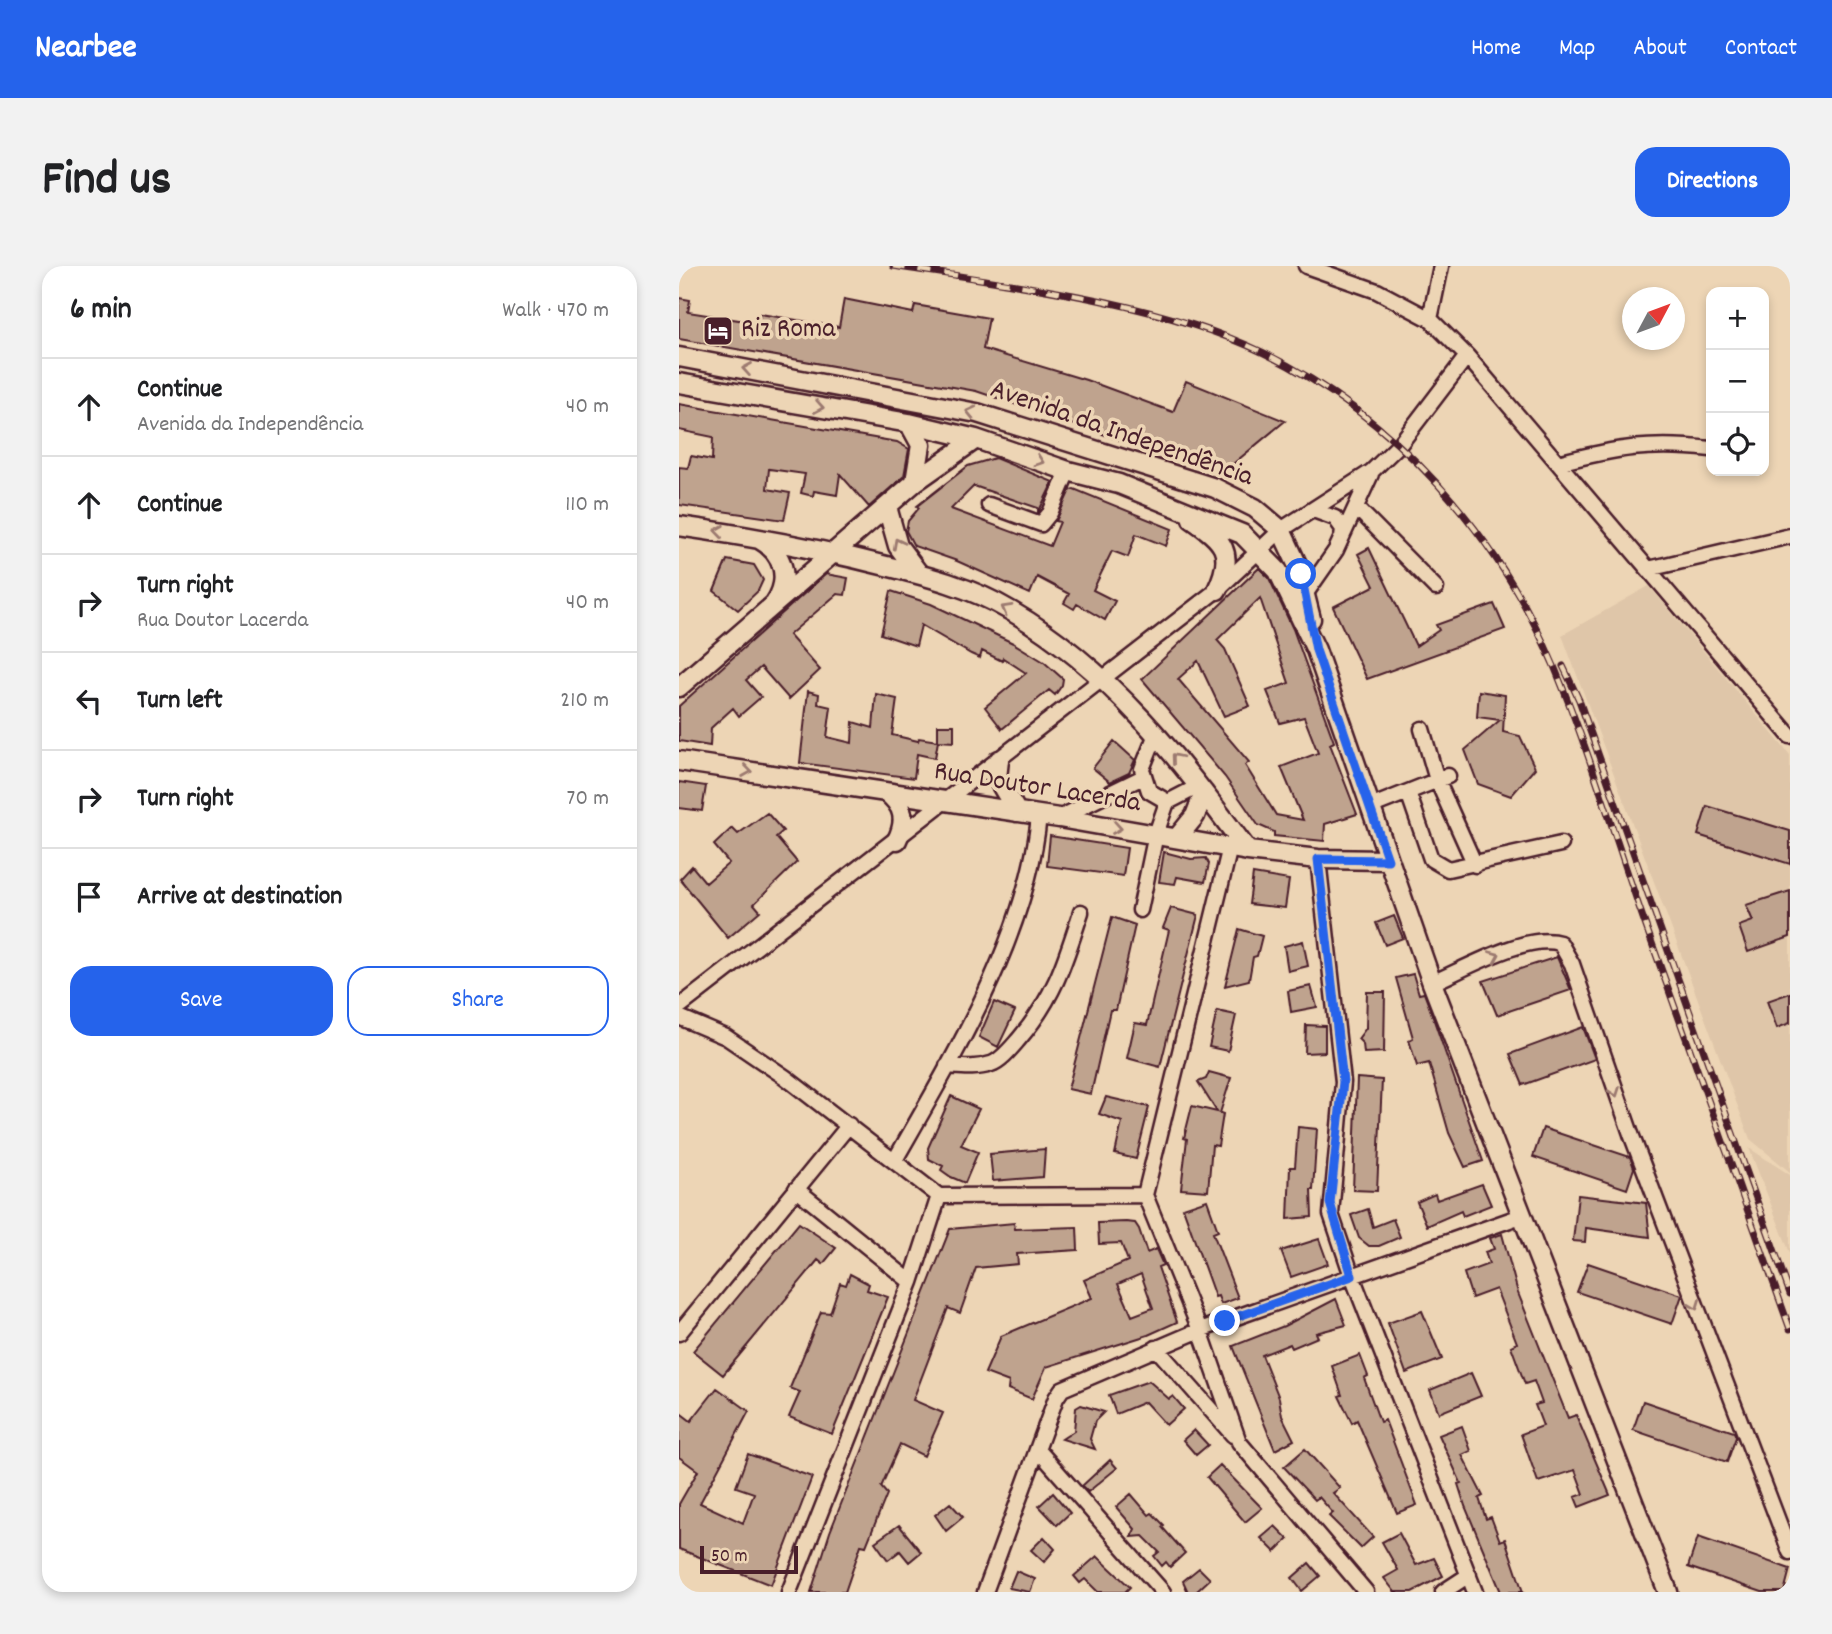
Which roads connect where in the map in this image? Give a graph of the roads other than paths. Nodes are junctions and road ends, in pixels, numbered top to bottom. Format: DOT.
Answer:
graph roads {
  1 [pos="1305,266"];
  2 [pos="1439,269"];
  3 [pos="1430,319"];
  4 [pos="1467,356"];
  5 [pos="679,358"];
  6 [pos="679,383"];
  7 [pos="909,424"];
  8 [pos="976,439"];
  9 [pos="1706,448"];
  10 [pos="1124,460"];
  11 [pos="1557,463"];
  12 [pos="1068,471"];
  13 [pos="1371,472"];
  14 [pos="915,482"];
  15 [pos="1119,484"];
  16 [pos="989,505"];
  17 [pos="1175,506"];
  18 [pos="887,507"];
  19 [pos="1357,508"];
  20 [pos="1316,511"];
  21 [pos="679,526"];
  22 [pos="1281,530"];
  23 [pos="1790,536"];
  24 [pos="755,537"];
  25 [pos="1342,537"];
  26 [pos="1260,550"];
  27 [pos="835,553"];
  28 [pos="1648,569"];
  29 [pos="919,574"];
  30 [pos="1436,588"];
  31 [pos="1217,590"];
  32 [pos="1306,593"];
  33 [pos="769,612"];
  34 [pos="1316,650"];
  35 [pos="1102,678"];
  36 [pos="679,687"];
  37 [pos="1422,729"];
  38 [pos="1156,734"];
  39 [pos="1790,736"];
  40 [pos="999,760"];
  41 [pos="679,761"];
  42 [pos="1143,778"];
  43 [pos="1443,778"];
  44 [pos="1202,789"];
  45 [pos="886,792"];
  46 [pos="1408,792"];
  47 [pos="945,802"];
  48 [pos="1167,802"];
  49 [pos="1370,807"];
  50 [pos="1017,812"];
  51 [pos="1039,816"];
  52 [pos="1059,818"];
  53 [pos="1156,834"];
  54 [pos="1177,838"];
  55 [pos="897,840"];
  56 [pos="1561,844"];
  57 [pos="1230,847"];
  58 [pos="1248,851"];
  59 [pos="1318,859"];
  60 [pos="1388,860"];
  61 [pos="1475,865"];
  62 [pos="1140,910"];
  63 [pos="1081,912"];
  64 [pos="1432,983"];
  65 [pos="679,1007"];
  66 [pos="679,1017"];
  67 [pos="947,1066"];
  68 [pos="849,1125"];
  69 [pos="895,1160"];
  70 [pos="796,1189"];
  71 [pos="1145,1195"];
  72 [pos="939,1196"];
  73 [pos="1521,1216"];
  74 [pos="1352,1276"];
  75 [pos="911,1283"];
  76 [pos="1200,1330"];
  77 [pos="679,1333"];
  78 [pos="1156,1349"];
  79 [pos="1239,1442"];
  80 [pos="1038,1451"];
  81 [pos="1790,1552"];
  82 [pos="1469,1575"];
  83 [pos="789,1592"];
  84 [pos="985,1592"];
  85 [pos="1163,1592"];
  86 [pos="1366,1592"];
  87 [pos="1443,1592"];
  88 [pos="1475,1592"];
  89 [pos="1668,1592"];
  1 -- 3 [label="street"];
  2 -- 3 [label="street"];
  3 -- 4 [label="street"];
  4 -- 11 [label="street"];
  4 -- 13 [label="street"];
  10 -- 5 [label="main road, Avenida da Independência, one-way"];
  6 -- 7 [label="main road, Avenida da Independência, one-way"];
  7 -- 8 [label="main road, Avenida da Independência"];
  7 -- 14 [label="main road"];
  8 -- 12 [label="main road, Avenida da Independência, one-way"];
  8 -- 14 [label="main road"];
  9 -- 11 [label="street"];
  10 -- 15 [label="main road"];
  10 -- 22 [label="main road, Avenida da Independência"];
  11 -- 28 [label="street"];
  12 -- 15 [label="main road, Avenida da Independência"];
  12 -- 16 [label="street"];
  13 -- 19 [label="street"];
  13 -- 20 [label="street"];
  14 -- 18 [label="main road"];
  15 -- 17 [label="main road, Avenida da Independência"];
  17 -- 26 [label="main road, Avenida da Independência"];
  17 -- 31 [label="main road"];
  18 -- 27 [label="main road"];
  29 -- 18 [label="main road, one-way"];
  19 -- 25 [label="street"];
  19 -- 30 [label="street"];
  20 -- 22 [label="street"];
  20 -- 25 [label="street"];
  24 -- 21 [label="main road, one-way"];
  22 -- 26 [label="street"];
  22 -- 32 [label="main road, Avenida da Independência"];
  23 -- 28 [label="street"];
  24 -- 27 [label="main road"];
  24 -- 33 [label="main road"];
  25 -- 32 [label="street"];
  26 -- 31 [label="street"];
  26 -- 34 [label="main road, Avenida da Independência"];
  27 -- 29 [label="main road"];
  27 -- 33 [label="main road"];
  28 -- 39 [label="street"];
  35 -- 29 [label="main road, one-way"];
  31 -- 35 [label="street"];
  32 -- 34 [label="main road, Avenida da Independência"];
  33 -- 36 [label="main road"];
  34 -- 49 [label="main road"];
  35 -- 38 [label="main road"];
  35 -- 40 [label="street"];
  37 -- 43 [label="street"];
  38 -- 42 [label="street"];
  44 -- 38 [label="main road, one-way"];
  40 -- 47 [label="street"];
  40 -- 50 [label="main road"];
  41 -- 45 [label="main road, Rua Doutor Lacerda, one-way"];
  42 -- 48 [label="street"];
  42 -- 52 [label="street"];
  43 -- 46 [label="street"];
  43 -- 61 [label="street"];
  44 -- 48 [label="street"];
  44 -- 54 [label="main road"];
  44 -- 58 [label="main road"];
  45 -- 47 [label="main road, Rua Doutor Lacerda"];
  45 -- 55 [label="main road"];
  46 -- 49 [label="street"];
  46 -- 61 [label="street"];
  47 -- 50 [label="main road, Rua Doutor Lacerda"];
  47 -- 55 [label="street"];
  48 -- 53 [label="street"];
  49 -- 60 [label="main road"];
  50 -- 51 [label="main road, Rua Doutor Lacerda"];
  51 -- 52 [label="main road, Rua Doutor Lacerda"];
  51 -- 67 [label="street"];
  52 -- 53 [label="main road, Rua Doutor Lacerda, one-way"];
  53 -- 54 [label="main road, Rua Doutor Lacerda"];
  53 -- 62 [label="street"];
  54 -- 57 [label="main road, Rua Doutor Lacerda"];
  55 -- 65 [label="street"];
  56 -- 61 [label="street"];
  57 -- 58 [label="main road, Rua Doutor Lacerda"];
  57 -- 71 [label="street"];
  58 -- 59 [label="main road, Rua Doutor Lacerda"];
  59 -- 60 [label="main road, Rua Doutor Lacerda"];
  59 -- 74 [label="street"];
  60 -- 64 [label="main road"];
  63 -- 67 [label="street"];
  64 -- 73 [label="main road"];
  64 -- 81 [label="street, one-way"];
  66 -- 68 [label="street"];
  67 -- 69 [label="street"];
  68 -- 69 [label="street"];
  68 -- 70 [label="street"];
  69 -- 72 [label="street"];
  70 -- 75 [label="street"];
  70 -- 77 [label="street"];
  71 -- 72 [label="street"];
  71 -- 76 [label="street"];
  72 -- 75 [label="street"];
  73 -- 74 [label="street"];
  73 -- 89 [label="main road"];
  74 -- 76 [label="street"];
  74 -- 82 [label="street"];
  75 -- 83 [label="street"];
  76 -- 78 [label="street"];
  76 -- 79 [label="street"];
  78 -- 79 [label="street"];
  78 -- 80 [label="street"];
  79 -- 86 [label="street"];
  80 -- 84 [label="street"];
  80 -- 85 [label="street"];
  82 -- 87 [label="street"];
  82 -- 88 [label="street"];
}
